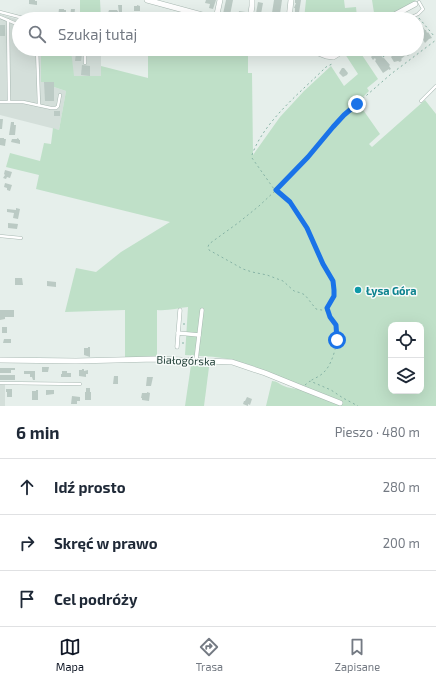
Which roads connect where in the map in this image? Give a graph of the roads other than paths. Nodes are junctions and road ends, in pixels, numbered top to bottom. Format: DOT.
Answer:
graph roads {
  1 [pos="147,0"];
  2 [pos="220,0"];
  3 [pos="252,0"];
  4 [pos="291,0"];
  5 [pos="418,2"];
  6 [pos="0,12"];
  7 [pos="191,12"];
  8 [pos="218,12"];
  9 [pos="251,12"];
  10 [pos="290,12"];
  11 [pos="400,12"];
  12 [pos="420,12"];
  13 [pos="12,15"];
  14 [pos="0,17"];
  15 [pos="8,20"];
  16 [pos="12,22"];
  17 [pos="37,56"];
  18 [pos="85,56"];
  19 [pos="85,63"];
  20 [pos="436,86"];
  21 [pos="60,95"];
  22 [pos="421,101"];
  23 [pos="0,102"];
  24 [pos="10,102"];
  25 [pos="39,105"];
  26 [pos="0,236"];
  27 [pos="21,238"];
  28 [pos="180,310"];
  29 [pos="202,310"];
  30 [pos="178,333"];
  31 [pos="199,335"];
  32 [pos="177,347"];
  33 [pos="0,360"];
  34 [pos="196,360"];
  35 [pos="0,383"];
  36 [pos="80,384"];
  37 [pos="340,403"];
  1 -- 7 [label="street"];
  2 -- 8 [label="street"];
  3 -- 9 [label="street"];
  4 -- 10 [label="street"];
  5 -- 11 [label="street"];
  5 -- 12 [label="lane"];
  6 -- 13 [label="lane"];
  14 -- 15 [label="lane"];
  15 -- 16 [label="lane"];
  15 -- 24 [label="lane"];
  17 -- 25 [label="lane"];
  18 -- 19 [label="lane"];
  20 -- 22 [label="lane"];
  21 -- 25 [label="lane"];
  23 -- 24 [label="lane"];
  24 -- 25 [label="lane"];
  26 -- 27 [label="lane"];
  28 -- 30 [label="street"];
  29 -- 31 [label="street"];
  30 -- 31 [label="street"];
  30 -- 32 [label="street"];
  31 -- 34 [label="street"];
  33 -- 34 [label="street, Białogórska"];
  34 -- 37 [label="street, Białogórska"];
  35 -- 36 [label="lane"];
}
